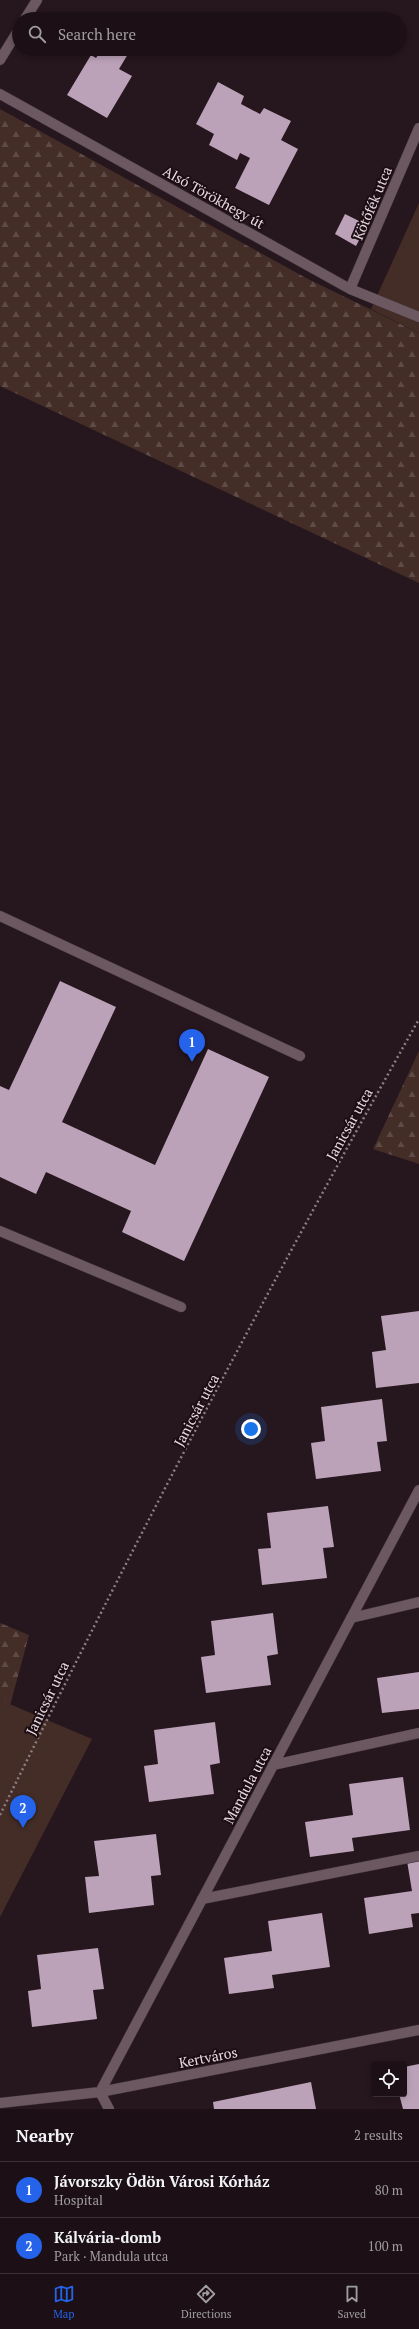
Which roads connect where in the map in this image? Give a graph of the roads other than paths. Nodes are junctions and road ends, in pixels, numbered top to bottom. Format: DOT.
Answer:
graph roads {
  1 [pos="37,0"];
  2 [pos="29,12"];
  3 [pos="12,40"];
  4 [pos="0,60"];
  5 [pos="0,94"];
  6 [pos="419,128"];
  7 [pos="350,289"];
  8 [pos="419,317"];
  9 [pos="0,916"];
  10 [pos="300,1056"];
  11 [pos="0,1231"];
  12 [pos="181,1307"];
  13 [pos="419,1490"];
  14 [pos="419,1602"];
  15 [pos="351,1618"];
  16 [pos="419,1733"];
  17 [pos="273,1765"];
  18 [pos="419,1856"];
  19 [pos="202,1899"];
  20 [pos="419,2030"];
  21 [pos="100,2092"];
  22 [pos="0,2102"];
  23 [pos="109,2109"];
  1 -- 2 [label="street"];
  3 -- 4 [label="street"];
  5 -- 7 [label="street, Alsó Törökhegy út"];
  6 -- 7 [label="street, Kötőfék utca"];
  7 -- 8 [label="street, Alsó Törökhegy út"];
  9 -- 10 [label="street"];
  11 -- 12 [label="street"];
  13 -- 15 [label="street, Mandula utca"];
  14 -- 15 [label="street"];
  15 -- 17 [label="street, Mandula utca"];
  16 -- 17 [label="street"];
  17 -- 19 [label="street, Mandula utca"];
  18 -- 19 [label="street"];
  19 -- 21 [label="street, Mandula utca"];
  20 -- 21 [label="street, Kertváros"];
  21 -- 22 [label="street, Kertváros"];
  21 -- 23 [label="street"];
}
